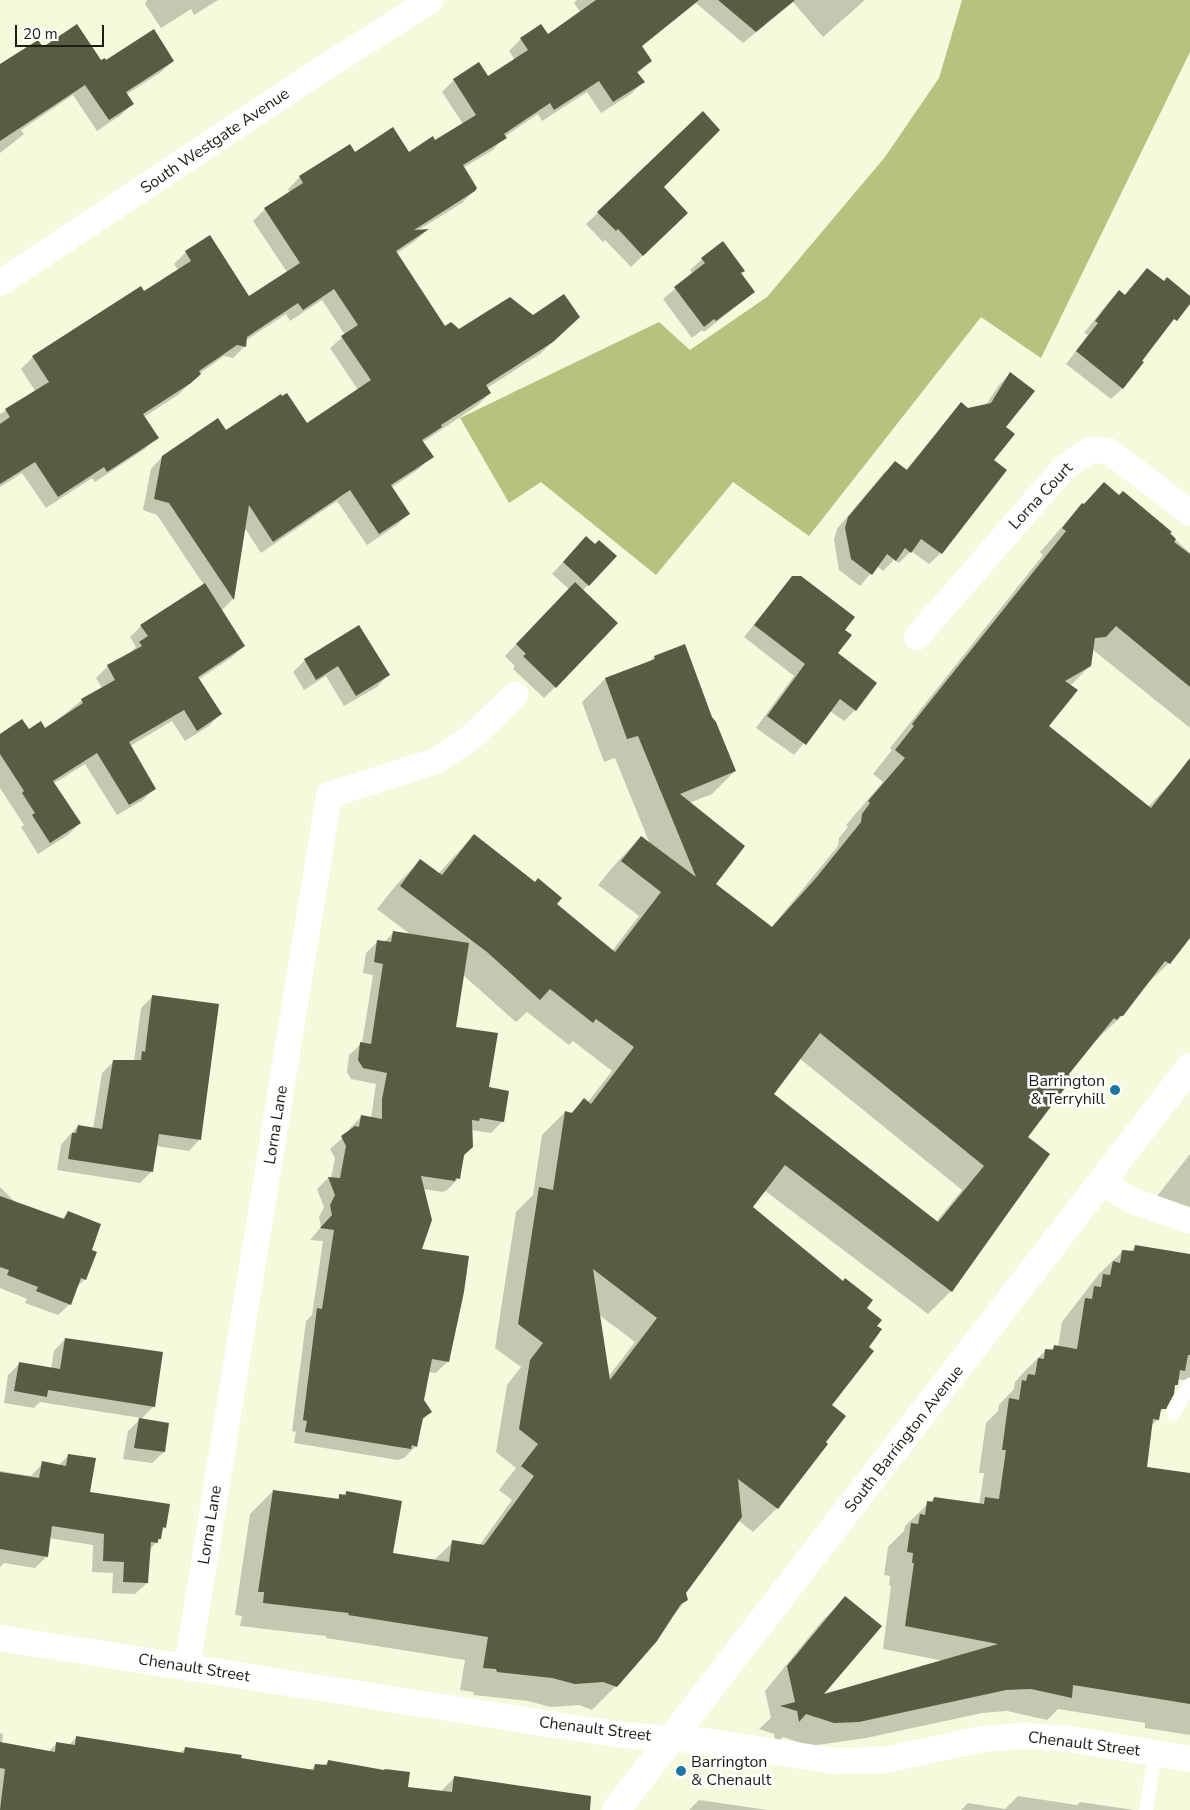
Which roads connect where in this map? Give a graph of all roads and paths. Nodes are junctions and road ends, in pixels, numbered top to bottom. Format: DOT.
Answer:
graph roads {
  1 [pos="431,0"];
  2 [pos="0,283"];
  3 [pos="1190,513"];
  4 [pos="917,637"];
  5 [pos="515,696"];
  6 [pos="1190,1067"];
  7 [pos="1102,1182"];
  8 [pos="1190,1221"];
  9 [pos="1190,1384"];
  10 [pos="1173,1414"];
  11 [pos="0,1638"];
  12 [pos="187,1667"];
  13 [pos="672,1738"];
  14 [pos="1156,1753"];
  15 [pos="1190,1759"];
  16 [pos="616,1810"];
  17 [pos="1146,1810"];
  1 -- 2 [label="street, South Westgate Avenue"];
  3 -- 4 [label="street, Lorna Court"];
  5 -- 12 [label="street, Lorna Lane"];
  6 -- 7 [label="street, South Barrington Avenue"];
  7 -- 8 [label="street"];
  7 -- 13 [label="street, South Barrington Avenue"];
  9 -- 10 [label="lane"];
  11 -- 12 [label="street, Chenault Street"];
  12 -- 13 [label="street, Chenault Street"];
  13 -- 14 [label="street, Chenault Street"];
  13 -- 16 [label="street, South Barrington Avenue"];
  14 -- 15 [label="street, Chenault Street"];
  14 -- 17 [label="lane"];
}
